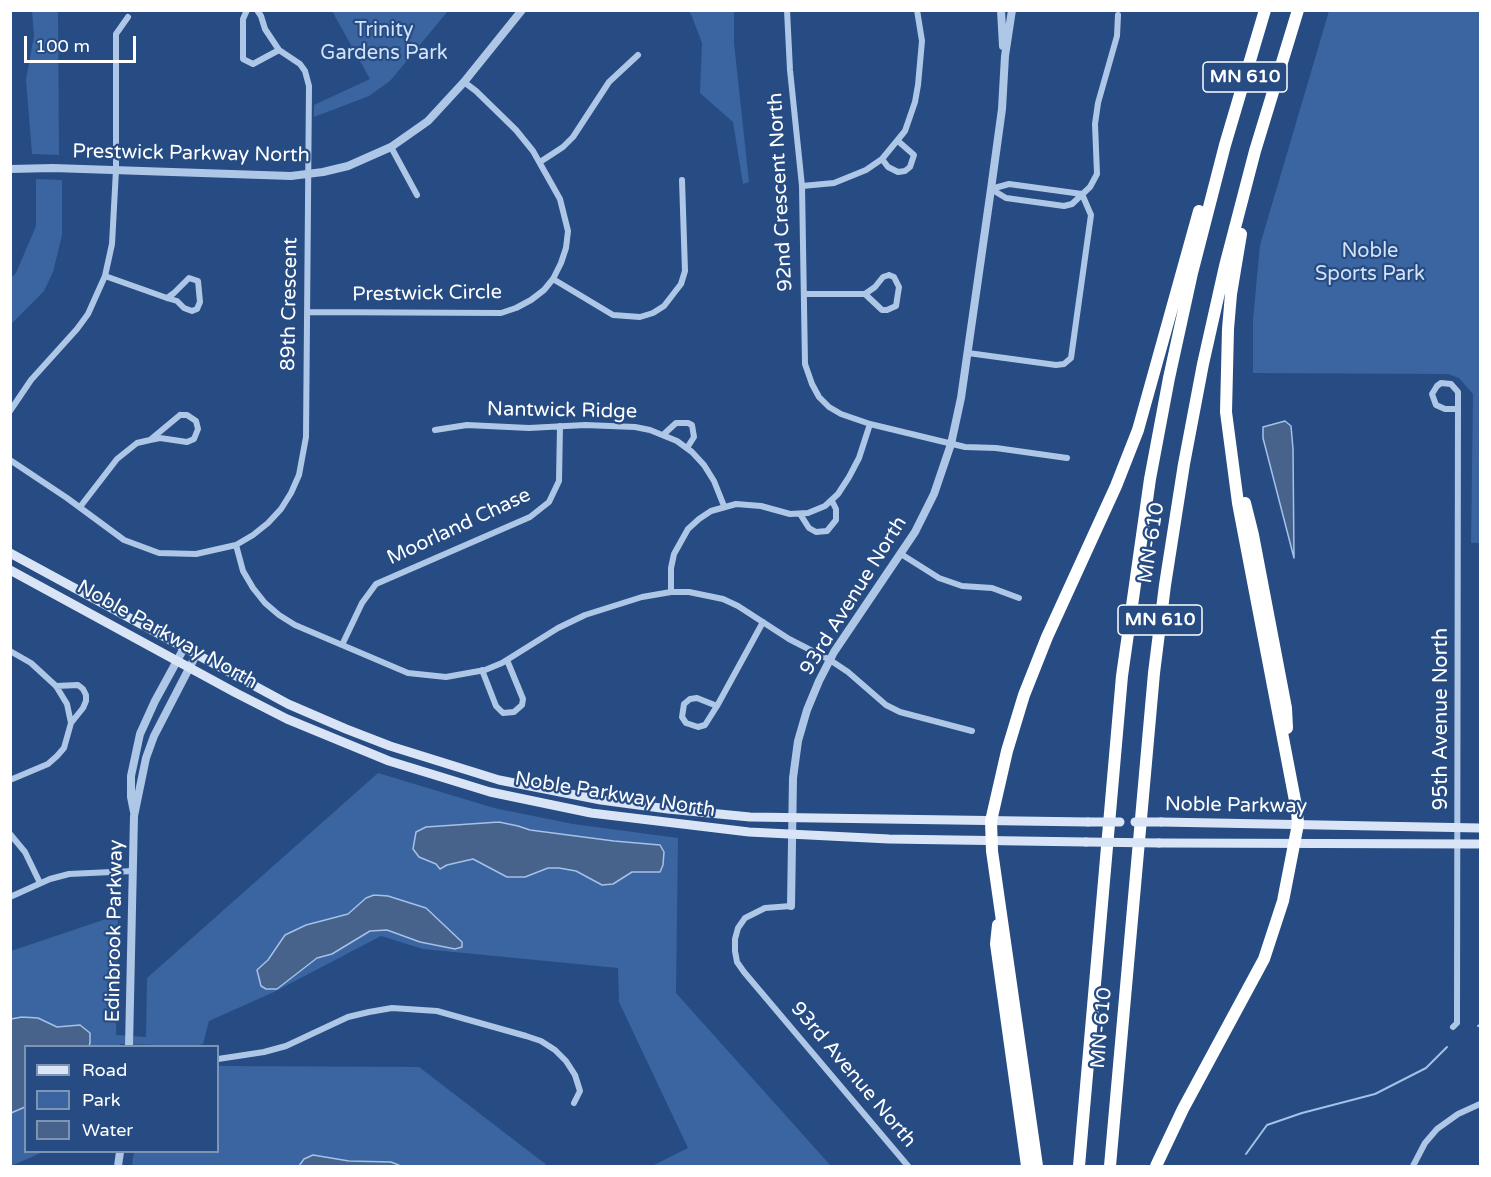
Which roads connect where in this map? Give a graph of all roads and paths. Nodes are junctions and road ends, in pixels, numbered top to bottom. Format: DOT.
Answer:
graph roads {
  1 [pos="247,10"];
  2 [pos="257,10"];
  3 [pos="522,10"];
  4 [pos="787,10"];
  5 [pos="917,10"];
  6 [pos="1001,10"];
  7 [pos="1012,10"];
  8 [pos="1265,10"];
  9 [pos="1298,10"];
  10 [pos="1118,15"];
  11 [pos="128,17"];
  12 [pos="279,51"];
  13 [pos="638,55"];
  14 [pos="1005,56"];
  15 [pos="464,82"];
  16 [pos="1275,83"];
  17 [pos="898,141"];
  18 [pos="1225,145"];
  19 [pos="391,147"];
  20 [pos="882,159"];
  21 [pos="540,162"];
  22 [pos="10,170"];
  23 [pos="116,170"];
  24 [pos="308,174"];
  25 [pos="682,180"];
  26 [pos="802,186"];
  27 [pos="991,189"];
  28 [pos="1082,194"];
  29 [pos="417,195"];
  30 [pos="105,276"];
  31 [pos="553,279"];
  32 [pos="804,294"];
  33 [pos="865,294"];
  34 [pos="167,298"];
  35 [pos="307,312"];
  36 [pos="968,353"];
  37 [pos="1457,409"];
  38 [pos="10,411"];
  39 [pos="870,424"];
  40 [pos="560,426"];
  41 [pos="435,430"];
  42 [pos="664,435"];
  43 [pos="150,440"];
  44 [pos="951,444"];
  45 [pos="687,448"];
  46 [pos="1067,458"];
  47 [pos="10,460"];
  48 [pos="832,501"];
  49 [pos="724,506"];
  50 [pos="80,507"];
  51 [pos="800,514"];
  52 [pos="236,545"];
  53 [pos="10,553"];
  54 [pos="901,554"];
  55 [pos="10,570"];
  56 [pos="671,592"];
  57 [pos="1019,598"];
  58 [pos="763,622"];
  59 [pos="342,645"];
  60 [pos="184,648"];
  61 [pos="10,651"];
  62 [pos="196,655"];
  63 [pos="507,660"];
  64 [pos="830,660"];
  65 [pos="177,661"];
  66 [pos="189,668"];
  67 [pos="482,670"];
  68 [pos="56,686"];
  69 [pos="717,706"];
  70 [pos="71,723"];
  71 [pos="972,731"];
  72 [pos="10,780"];
  73 [pos="134,816"];
  74 [pos="791,819"];
  75 [pos="991,821"];
  76 [pos="1298,824"];
  77 [pos="1458,828"];
  78 [pos="1480,828"];
  79 [pos="10,834"];
  80 [pos="791,835"];
  81 [pos="991,841"];
  82 [pos="1086,842"];
  83 [pos="1458,843"];
  84 [pos="1295,844"];
  85 [pos="1480,844"];
  86 [pos="133,871"];
  87 [pos="40,883"];
  88 [pos="10,897"];
  89 [pos="791,906"];
  90 [pos="1000,909"];
  91 [pos="1453,1027"];
  92 [pos="129,1045"];
  93 [pos="219,1059"];
  94 [pos="574,1103"];
  95 [pos="1480,1104"];
  96 [pos="908,1167"];
  97 [pos="1027,1167"];
  98 [pos="1037,1167"];
  99 [pos="1079,1167"];
  100 [pos="1110,1167"];
  101 [pos="1156,1167"];
  102 [pos="1413,1167"];
  1 -- 12 [label="street"];
  2 -- 12 [label="street, 89th Crescent"];
  3 -- 15 [label="street, Prestwick Parkway North"];
  4 -- 26 [label="street, 92nd Crescent North"];
  5 -- 17 [label="street"];
  6 -- 14 [label="street, 93rd Avenue North"];
  7 -- 14 [label="street, 93rd Avenue North"];
  8 -- 18 [label="highway, MN-610 / MN 610"];
  9 -- 16 [label="highway, MN-610 / MN 610"];
  10 -- 28 [label="street"];
  11 -- 23 [label="street"];
  12 -- 24 [label="street, 89th Crescent"];
  13 -- 21 [label="street"];
  14 -- 27 [label="street, 93rd Avenue North"];
  15 -- 19 [label="street, Prestwick Parkway North"];
  15 -- 21 [label="street, Prestwick Circle"];
  16 -- 76 [label="highway"];
  16 -- 100 [label="highway, MN-610 / MN 610"];
  17 -- 20 [label="street"];
  17 -- 20 [label="street"];
  18 -- 75 [label="highway"];
  18 -- 99 [label="highway, MN-610 / MN 610"];
  19 -- 24 [label="street, Prestwick Parkway North"];
  19 -- 29 [label="street"];
  20 -- 26 [label="street"];
  21 -- 31 [label="street, Prestwick Circle"];
  22 -- 23 [label="street, Prestwick Parkway North"];
  23 -- 24 [label="street, Prestwick Parkway North"];
  23 -- 30 [label="street"];
  24 -- 35 [label="street, 89th Crescent"];
  25 -- 31 [label="street"];
  26 -- 32 [label="street, 92nd Crescent North"];
  27 -- 28 [label="street"];
  27 -- 28 [label="street"];
  27 -- 36 [label="street, 93rd Avenue North"];
  28 -- 36 [label="street"];
  30 -- 34 [label="street"];
  30 -- 38 [label="street"];
  31 -- 35 [label="street, Prestwick Circle"];
  32 -- 33 [label="street"];
  32 -- 39 [label="street, 92nd Crescent North"];
  33 -- 33 [label="street"];
  34 -- 34 [label="street"];
  35 -- 52 [label="street, 89th Crescent"];
  36 -- 44 [label="street, 93rd Avenue North"];
  37 -- 37 [label="street, 95th Avenue North"];
  37 -- 77 [label="street, 95th Avenue North"];
  39 -- 44 [label="street"];
  39 -- 48 [label="street"];
  40 -- 41 [label="street, Nantwick Ridge"];
  40 -- 42 [label="street, Nantwick Ridge"];
  40 -- 59 [label="street, Moorland Chase"];
  42 -- 45 [label="street, Nantwick Ridge"];
  42 -- 45 [label="street"];
  43 -- 43 [label="street"];
  43 -- 50 [label="street"];
  44 -- 46 [label="street"];
  44 -- 54 [label="street, 93rd Avenue North"];
  45 -- 49 [label="street, Nantwick Ridge"];
  47 -- 50 [label="street, 89th Crescent"];
  48 -- 51 [label="street"];
  48 -- 51 [label="street"];
  49 -- 51 [label="street"];
  49 -- 56 [label="street"];
  50 -- 52 [label="street, 89th Crescent"];
  52 -- 59 [label="street"];
  53 -- 60 [label="main road, Noble Parkway North"];
  54 -- 57 [label="street"];
  54 -- 64 [label="street, 93rd Avenue North"];
  55 -- 65 [label="main road, Noble Parkway North"];
  56 -- 58 [label="street"];
  56 -- 63 [label="street"];
  58 -- 64 [label="street"];
  58 -- 69 [label="street"];
  59 -- 67 [label="street"];
  60 -- 62 [label="main road, Noble Parkway North"];
  60 -- 65 [label="street, Edinbrook Parkway"];
  61 -- 68 [label="street"];
  62 -- 66 [label="street, Edinbrook Parkway"];
  62 -- 74 [label="main road, Noble Parkway North"];
  63 -- 67 [label="street"];
  63 -- 67 [label="street"];
  64 -- 71 [label="street"];
  64 -- 74 [label="street, 93rd Avenue North"];
  65 -- 66 [label="main road, Noble Parkway North"];
  65 -- 73 [label="street, Edinbrook Parkway"];
  66 -- 73 [label="street, Edinbrook Parkway"];
  66 -- 80 [label="main road, Noble Parkway North"];
  68 -- 70 [label="street"];
  68 -- 70 [label="street"];
  69 -- 69 [label="street"];
  70 -- 72 [label="street"];
  73 -- 86 [label="street, Edinbrook Parkway"];
  74 -- 75 [label="main road, Noble Parkway North"];
  74 -- 80 [label="street, 93rd Avenue North"];
  75 -- 76 [label="main road, Noble Parkway, bridge"];
  75 -- 81 [label="highway"];
  76 -- 77 [label="main road, Noble Parkway"];
  76 -- 84 [label="highway"];
  77 -- 78 [label="main road, Noble Parkway"];
  77 -- 83 [label="street, 95th Avenue North"];
  79 -- 87 [label="street"];
  80 -- 81 [label="main road, Noble Parkway North"];
  80 -- 89 [label="street, 93rd Avenue North"];
  81 -- 82 [label="main road, Noble Parkway North"];
  81 -- 90 [label="highway"];
  82 -- 84 [label="main road, Noble Parkway, bridge"];
  83 -- 84 [label="main road, Noble Parkway"];
  83 -- 85 [label="main road, Noble Parkway"];
  83 -- 91 [label="street, 95th Avenue North"];
  84 -- 101 [label="highway"];
  86 -- 87 [label="street"];
  86 -- 92 [label="street, Edinbrook Parkway"];
  87 -- 88 [label="street"];
  89 -- 96 [label="street, 93rd Avenue North"];
  90 -- 97 [label="highway"];
  90 -- 98 [label="highway"];
  93 -- 94 [label="street"];
  95 -- 102 [label="street"];
}
